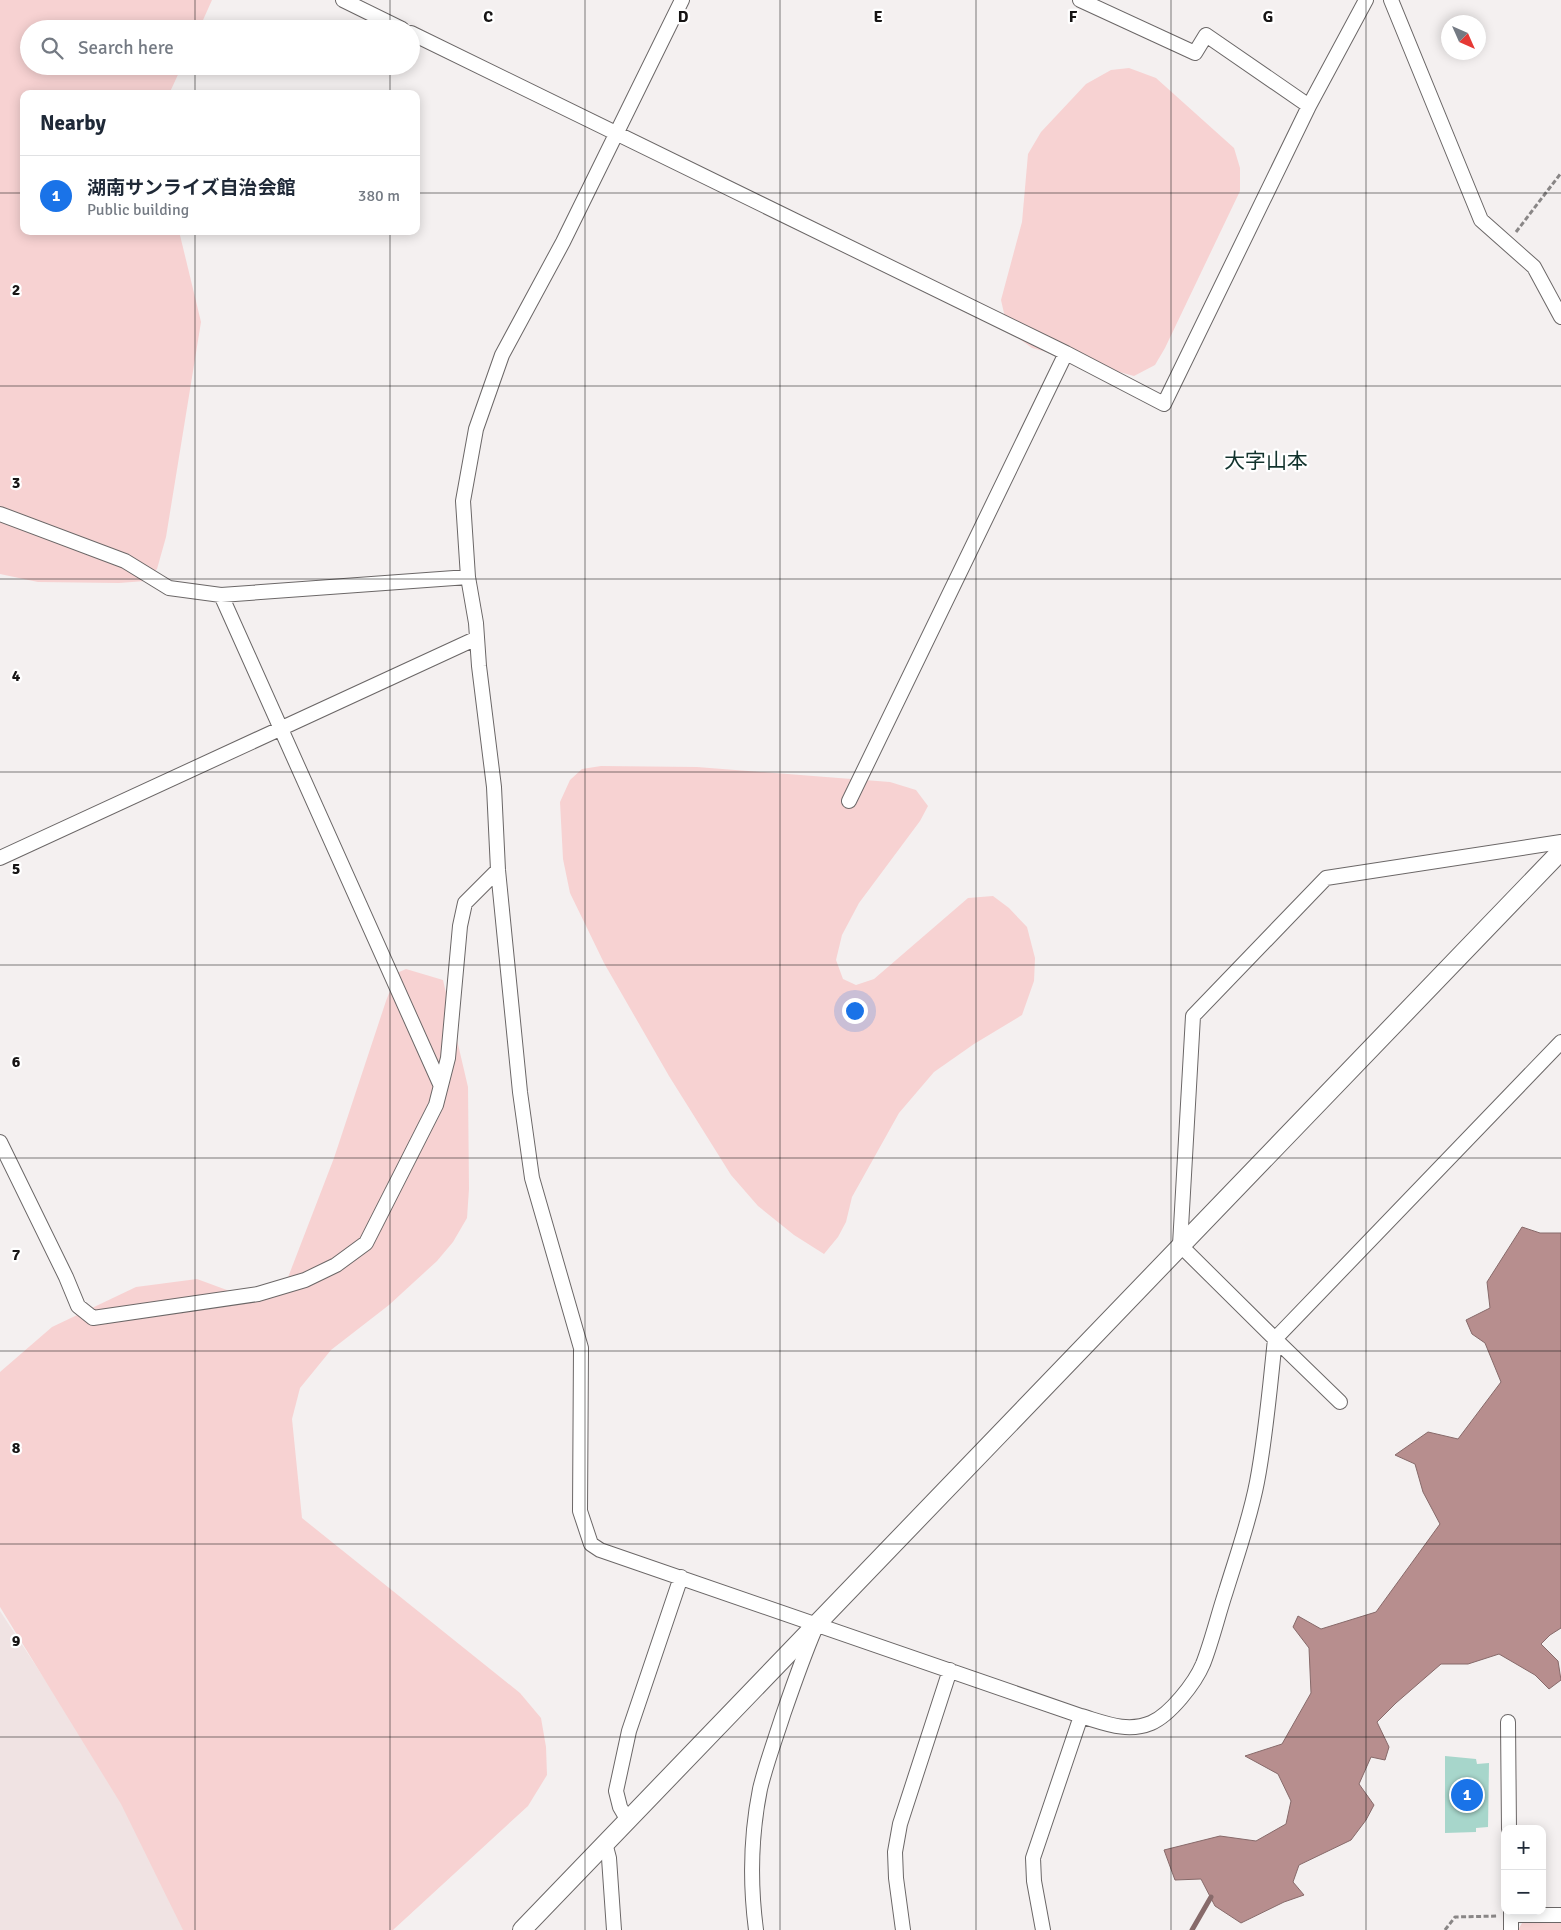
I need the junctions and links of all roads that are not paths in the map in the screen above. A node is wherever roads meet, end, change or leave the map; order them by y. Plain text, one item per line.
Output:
1 (343, 0) edge
2 (682, 0) edge
3 (1080, 0) edge
4 (1366, 0) edge
5 (1391, 0) edge
6 (384, 20) edge
7 (420, 37) edge
8 (1309, 106) junction
9 (616, 134) junction
10 (1561, 317) edge
11 (1066, 353) junction
12 (0, 514) edge
13 (468, 577) junction
14 (221, 595) junction
15 (477, 638) junction
16 (280, 730) junction
17 (849, 801) dead end
18 (1561, 842) edge
19 (1561, 851) edge
20 (0, 858) edge
21 (498, 870) junction
22 (1561, 1042) edge
23 (440, 1084) junction
24 (0, 1142) edge
25 (1180, 1245) junction
26 (1275, 1339) junction
27 (1340, 1402) dead end
28 (680, 1577) junction
29 (818, 1624) junction
30 (950, 1670) junction
31 (1081, 1716) junction
32 (1508, 1722) dead end
33 (627, 1819) junction
34 (1509, 1825) edge
35 (605, 1843) junction
36 (1546, 1914) edge
37 (1511, 1915) edge
38 (1561, 1915) edge
39 (522, 1930) edge
40 (614, 1930) edge
41 (756, 1930) edge
42 (904, 1930) edge
43 (1044, 1930) edge
44 (1511, 1930) edge

1 - 6 street
2 - 9 street
3 - 8 street
4 - 8 street
5 - 10 street
7 - 9 street
8 - 11 street
9 - 11 street
9 - 13 street
11 - 17 street
12 - 14 street
13 - 14 street
13 - 15 street
14 - 16 street
15 - 16 street
15 - 21 street
16 - 20 street
16 - 23 street
18 - 25 street
19 - 25 street
21 - 23 street
21 - 28 street
22 - 26 street
23 - 24 street
25 - 26 street
25 - 29 street
26 - 27 street
26 - 31 street
28 - 29 street
28 - 33 street
29 - 30 street
29 - 33 street
29 - 41 street
30 - 31 street
30 - 42 street
31 - 43 street
32 - 34 street
33 - 35 street
35 - 39 street
35 - 40 street
36 - 38 street
37 - 44 street

